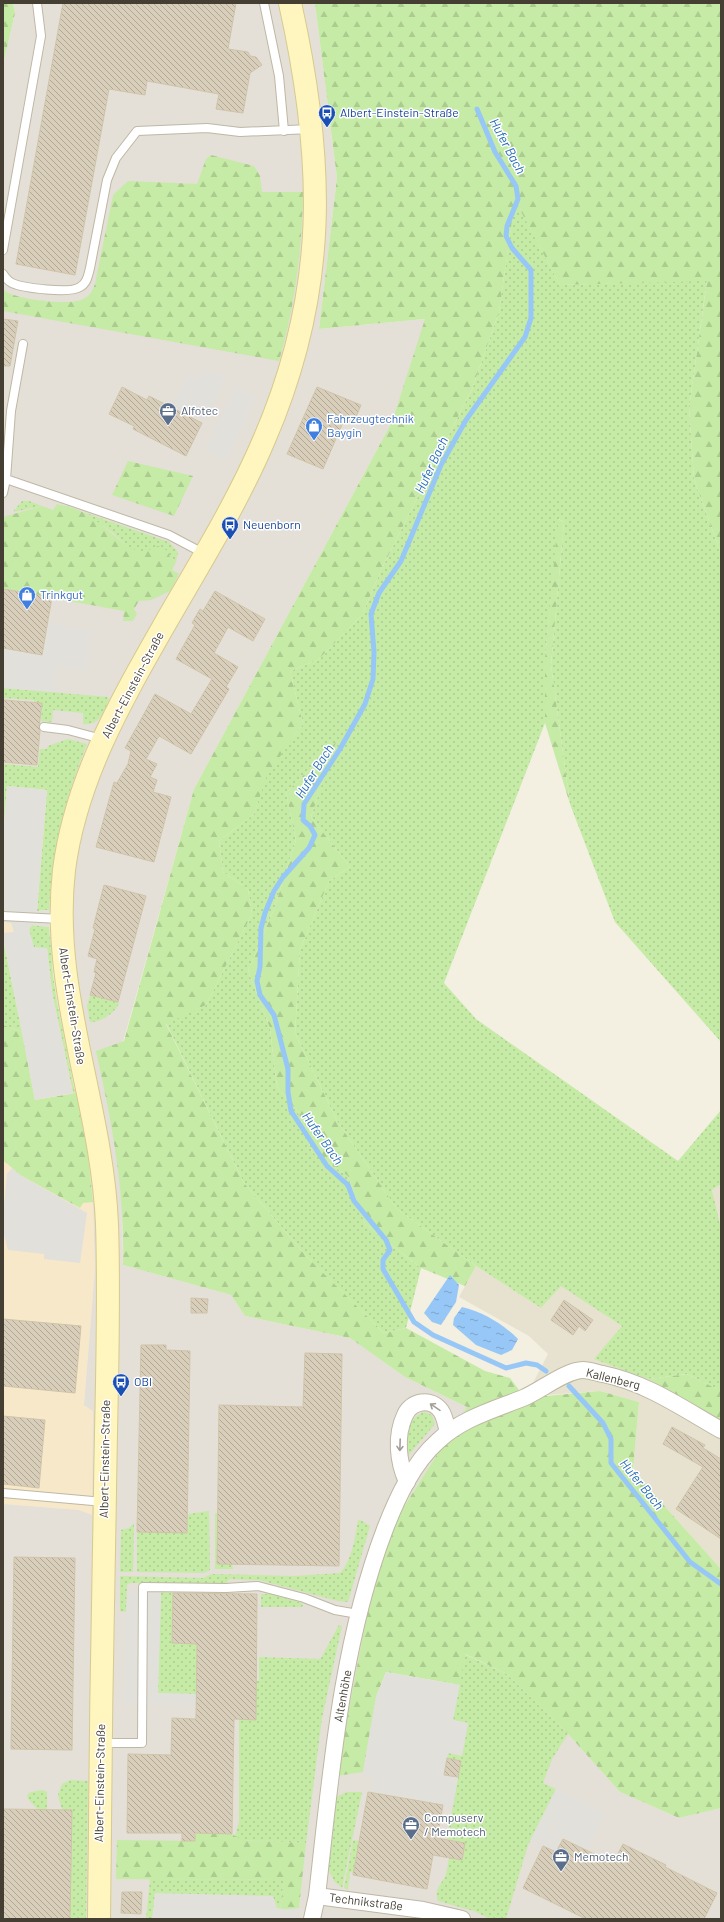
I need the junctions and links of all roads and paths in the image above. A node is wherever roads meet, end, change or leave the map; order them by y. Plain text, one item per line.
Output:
1 (37, 3) edge
2 (264, 3) edge
3 (290, 3) edge
4 (312, 129) junction
5 (284, 131) junction
6 (3, 250) edge
7 (3, 274) edge
8 (23, 344) dead end
9 (6, 479) junction
10 (3, 493) edge
11 (205, 554) junction
12 (44, 727) dead end
13 (103, 739) junction
14 (3, 916) edge
15 (61, 919) junction
16 (479, 1415) joint
17 (721, 1430) edge
18 (448, 1432) junction
19 (407, 1482) junction
20 (3, 1493) edge
21 (104, 1502) junction
22 (358, 1614) junction
23 (101, 1743) junction
24 (317, 1896) junction
25 (98, 1919) edge
26 (312, 1919) edge
27 (462, 1919) edge

1 - 6 lane
2 - 5 lane
3 - 4 street, Albert-Einstein-Straße
4 - 5 lane
4 - 11 street, Albert-Einstein-Straße
5 - 7 lane
8 - 9 lane
9 - 10 lane
9 - 11 lane
11 - 13 street, Albert-Einstein-Straße
12 - 13 lane
13 - 15 street, Albert-Einstein-Straße
14 - 15 lane
15 - 21 street, Albert-Einstein-Straße
16 - 17 street, Kallenberg
16 - 18 street, Altenhöhe
18 - 19 street, Altenhöhe
18 -> 19 street
19 - 22 street, Altenhöhe
20 - 21 lane
21 - 23 street, Albert-Einstein-Straße
22 - 23 lane
22 - 24 street, Altenhöhe
23 - 25 street, Albert-Einstein-Straße
24 - 26 street, Altenhöhe
24 - 27 street, Technikstraße

